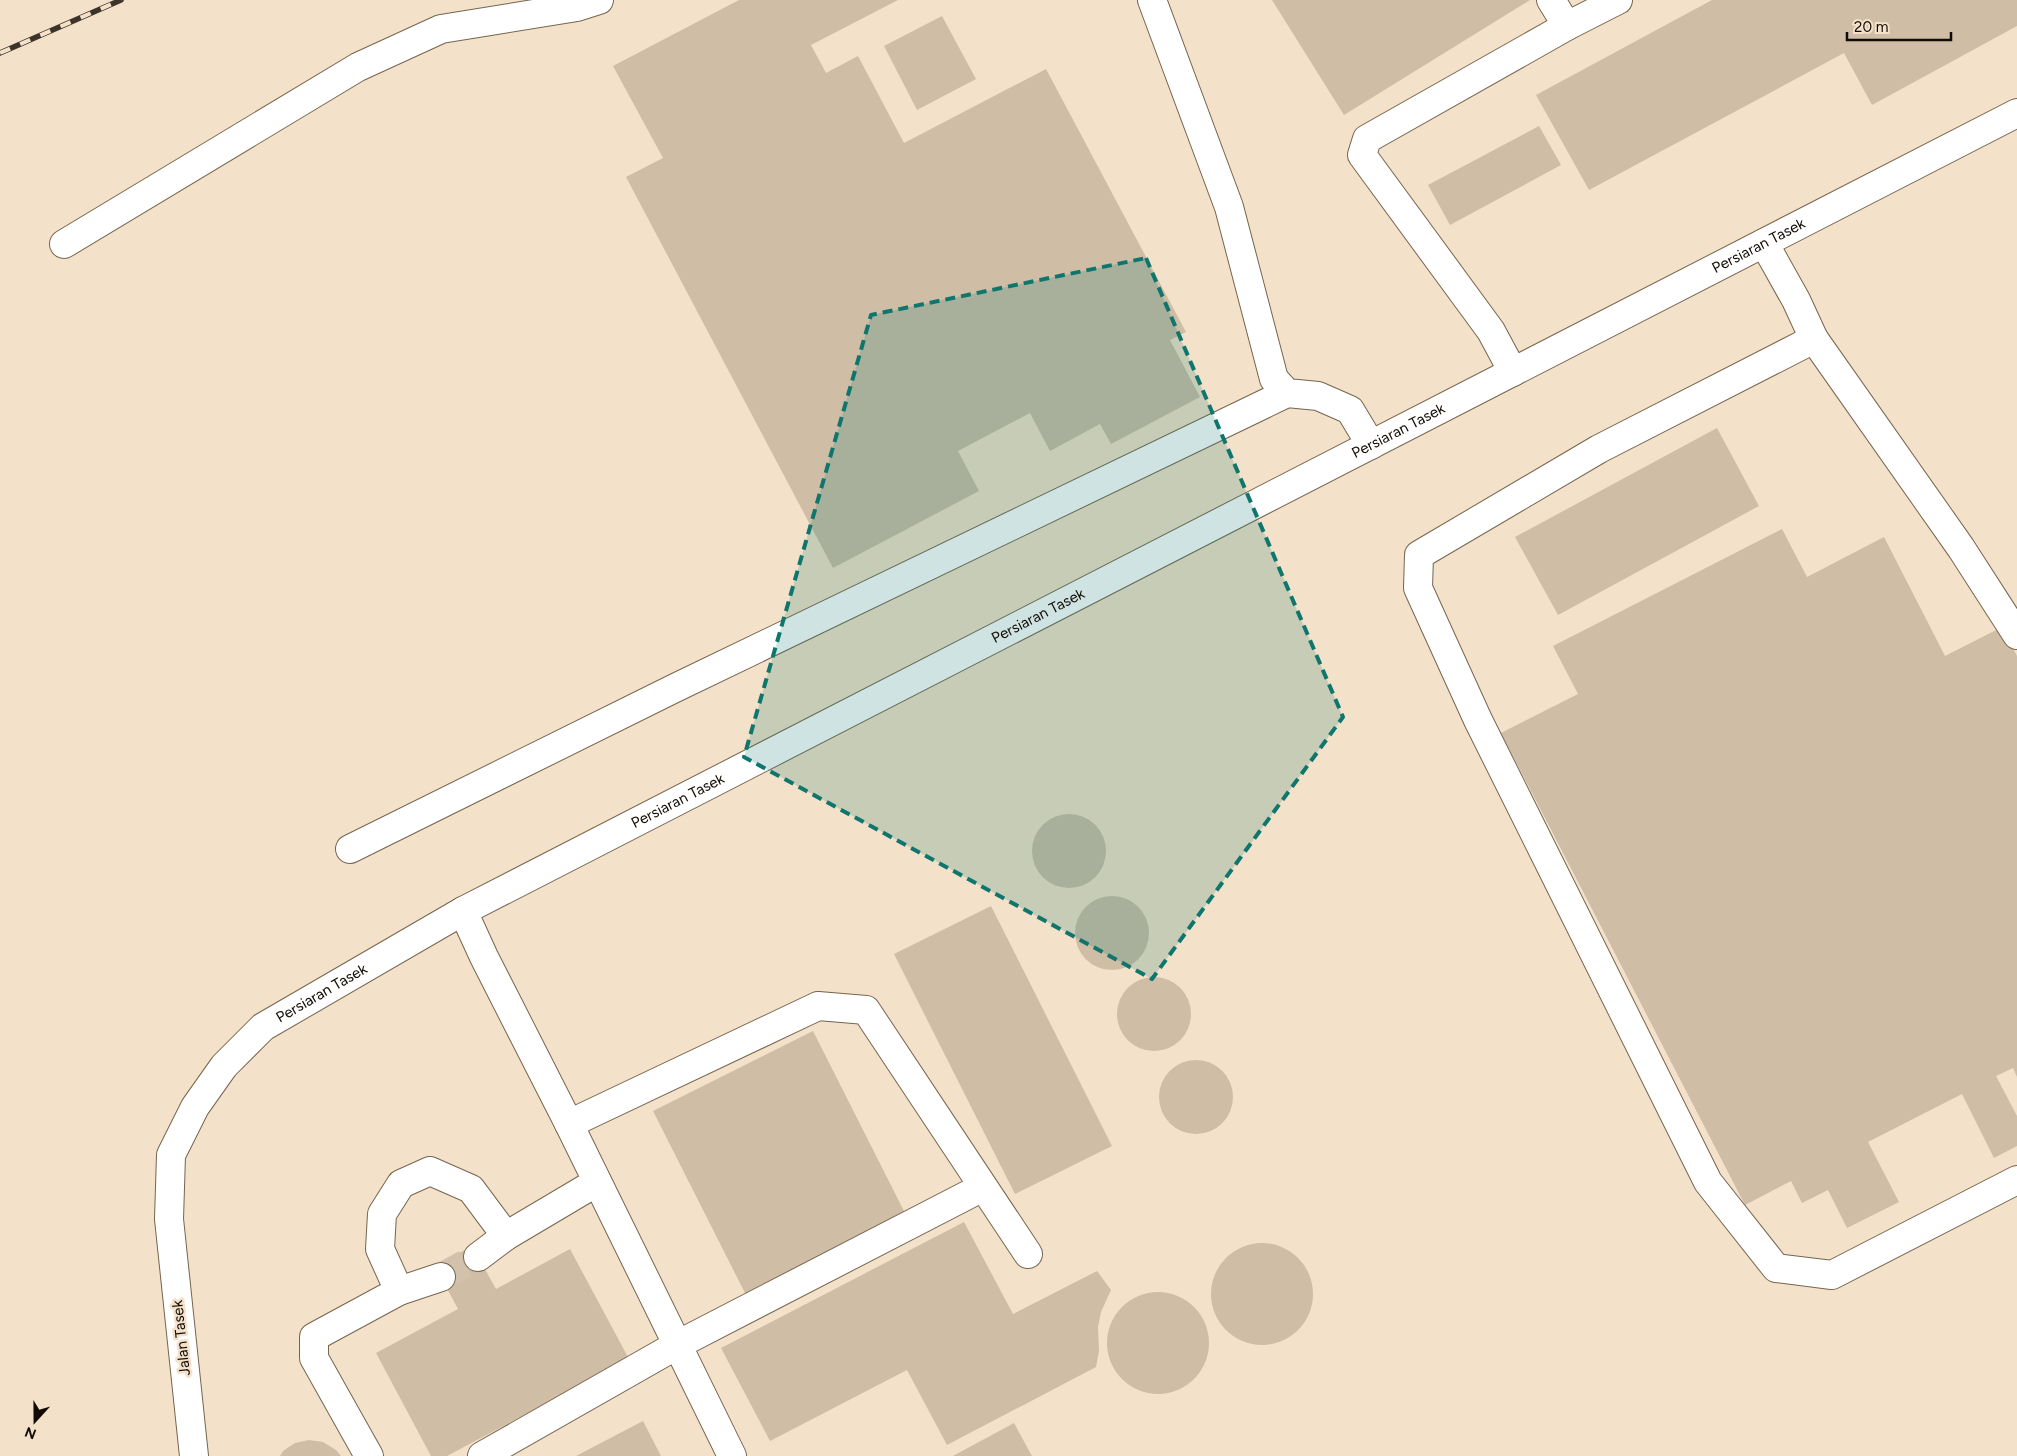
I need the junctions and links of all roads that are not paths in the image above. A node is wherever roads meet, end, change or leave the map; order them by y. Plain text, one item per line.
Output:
1 (599, 0) edge
2 (1152, 0) edge
3 (1551, 0) edge
4 (1618, 0) edge
5 (1567, 26) junction
6 (2017, 113) edge
7 (1764, 243) junction
8 (64, 244) dead end
9 (1814, 339) junction
10 (1513, 372) junction
11 (1287, 393) junction
12 (1371, 445) junction
13 (2017, 635) edge
14 (350, 849) dead end
15 (463, 912) junction
16 (569, 1124) junction
17 (2017, 1180) edge
18 (597, 1182) junction
19 (983, 1187) junction
20 (169, 1219) joint
21 (506, 1236) junction
22 (1028, 1254) dead end
23 (478, 1256) tunnel mouth
24 (441, 1277) tunnel mouth
25 (399, 1291) junction
26 (677, 1346) junction
27 (194, 1456) edge
28 (369, 1456) edge
29 (482, 1456) edge
30 (732, 1456) edge

1 - 8 street
2 - 11 street
3 - 5 street
4 - 5 street
5 - 10 street
6 - 7 street, Persiaran Tasek
7 - 9 street
7 - 10 street, Persiaran Tasek
9 - 13 street
9 - 17 street
10 - 12 street, Persiaran Tasek
11 - 12 street
11 - 14 street
12 - 15 street, Persiaran Tasek
15 - 16 street
15 - 20 street, Persiaran Tasek
16 - 18 street
16 - 19 street
18 - 21 street
18 - 26 street
19 - 22 street
19 - 26 street
20 - 27 street, Jalan Tasek
21 - 23 street
21 - 25 street
24 - 25 street
25 - 28 street
26 - 29 street
26 - 30 street

